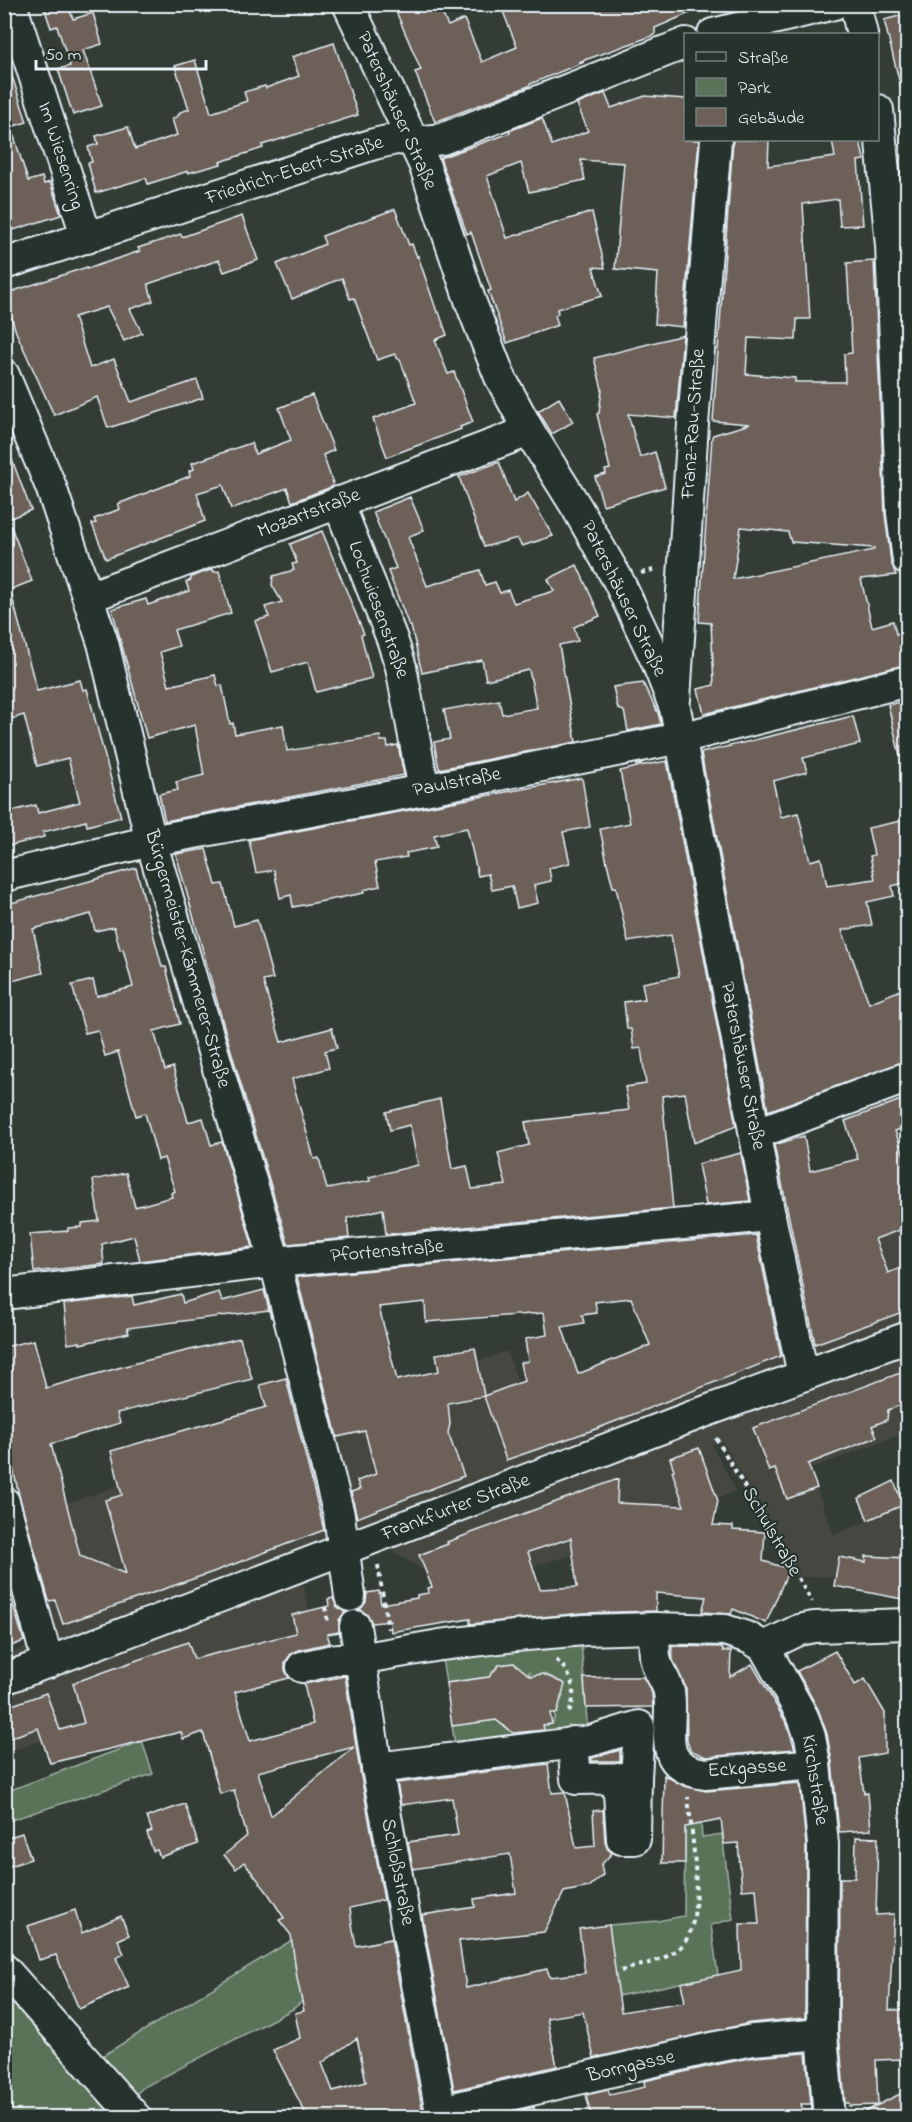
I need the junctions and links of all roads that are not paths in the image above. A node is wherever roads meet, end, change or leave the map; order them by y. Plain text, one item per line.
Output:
1 (11, 4) edge
2 (348, 4) edge
3 (834, 4) edge
4 (855, 4) edge
5 (752, 14) edge
6 (720, 33) edge
7 (862, 33) edge
8 (684, 44) edge
9 (879, 120) edge
10 (411, 140) junction
11 (716, 141) edge
12 (87, 238) junction
13 (4, 264) edge
14 (4, 375) edge
15 (529, 431) junction
16 (338, 502) junction
17 (908, 560) edge
18 (89, 597) junction
19 (908, 681) edge
20 (675, 708) junction
21 (680, 738) junction
22 (424, 790) junction
23 (151, 841) junction
24 (4, 876) edge
25 (908, 1077) edge
26 (755, 1134) junction
27 (770, 1216) junction
28 (275, 1262) junction
29 (4, 1294) edge
30 (908, 1337) edge
31 (803, 1375) junction
32 (4, 1502) edge
33 (345, 1551) junction
34 (350, 1596) dead end
35 (908, 1623) edge
36 (355, 1626) dead end
37 (655, 1628) junction
38 (764, 1647) junction
39 (359, 1659) junction
40 (48, 1663) junction
41 (302, 1667) dead end
42 (4, 1679) edge
43 (568, 1731) junction
44 (815, 1764) junction
45 (377, 1768) junction
46 (685, 1768) junction
47 (630, 1773) junction
48 (4, 1969) edge
49 (822, 2034) junction
50 (442, 2114) edge
51 (136, 2118) edge
52 (829, 2118) edge

1 - 12 street, Im Wiesenring
2 - 10 street, Patershäuser Straße
3 - 5 street
4 - 7 street
5 - 6 street
8 - 10 street, Friedrich-Ebert-Straße
9 - 17 street
10 - 12 street, Friedrich-Ebert-Straße
10 - 15 street, Patershäuser Straße
11 - 20 street, Franz-Rau-Straße
12 - 13 street, Friedrich-Ebert-Straße
14 - 18 street, Bürgermeister-Kämmerer-Straße
15 - 16 street, Mozartstraße
15 - 20 street, Patershäuser Straße
16 - 18 street, Mozartstraße
16 - 22 street, Lochwiesenstraße
18 - 23 street, Bürgermeister-Kämmerer-Straße
19 - 21 street, Paulstraße
20 - 21 street, Patershäuser Straße
21 - 22 street, Paulstraße
21 - 26 street, Patershäuser Straße
22 - 23 street, Paulstraße
23 - 24 street, Paulstraße
23 - 28 street, Bürgermeister-Kämmerer-Straße
25 - 26 street
26 - 27 street, Patershäuser Straße
27 - 28 street, Pfortenstraße
27 - 31 street, Patershäuser Straße
28 - 29 street, Pfortenstraße
28 - 33 street, Bürgermeister-Kämmerer-Straße
30 - 31 street, Frankfurter Straße
31 - 33 street, Frankfurter Straße
32 - 40 street
33 - 34 street
33 - 40 street, Frankfurter Straße
35 - 38 street
36 - 39 street, Schloßstraße
37 - 38 street
37 - 39 street
37 - 46 street
38 - 44 street, Kirchstraße
39 - 41 street
39 - 45 street, Schloßstraße
40 - 42 street, Frankfurter Straße
43 - 45 street
43 - 47 street, Eckgasse
43 - 47 street
44 - 46 street, Eckgasse
44 - 49 street, Kirchstraße
45 - 50 street, Schloßstraße
46 - 47 street, Eckgasse
48 - 51 street
49 - 50 street, Borngasse
49 - 52 street, Kirchstraße

